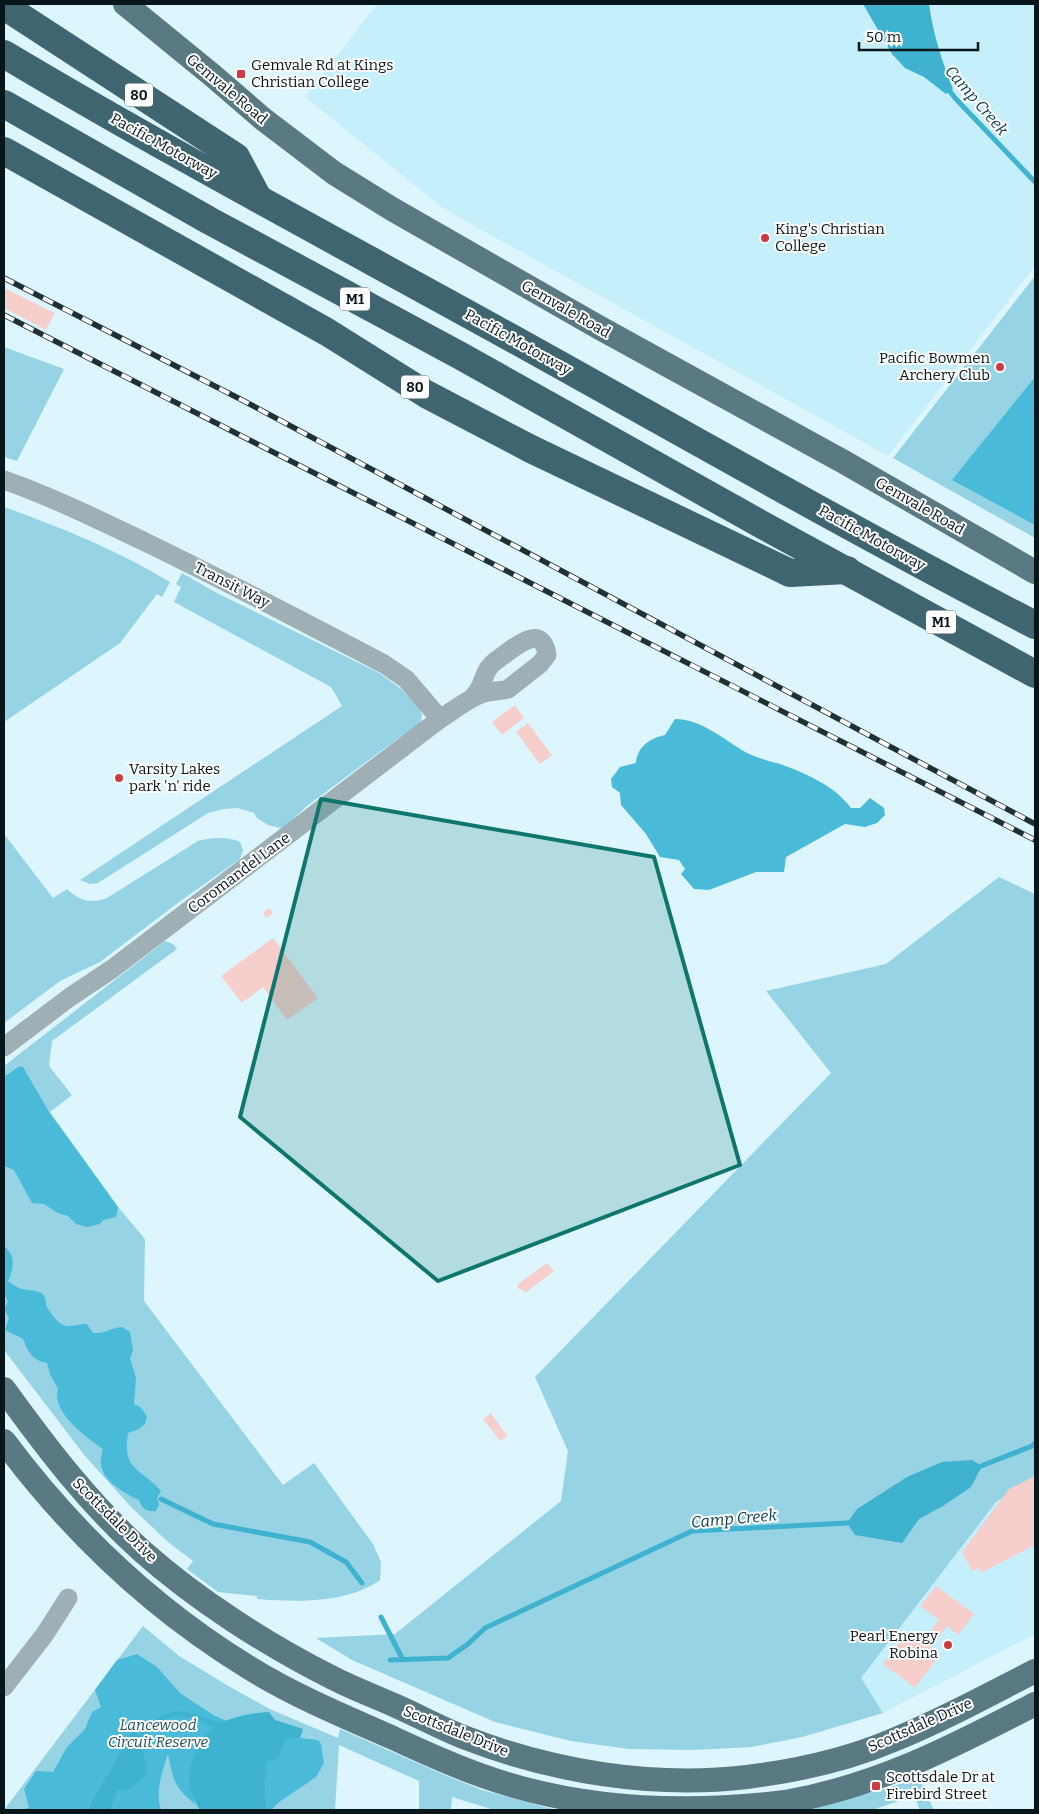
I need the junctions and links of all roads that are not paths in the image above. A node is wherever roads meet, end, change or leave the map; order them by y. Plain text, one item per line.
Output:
1 (125, 4) edge
2 (4, 6) edge
3 (4, 54) edge
4 (4, 104) edge
5 (4, 151) edge
6 (258, 198) junction
7 (4, 480) edge
8 (846, 570) junction
9 (1035, 572) edge
10 (1035, 625) edge
11 (1035, 674) edge
12 (473, 697) dead end
13 (440, 719) junction
14 (4, 1046) edge
15 (4, 1389) edge
16 (4, 1441) edge
17 (68, 1598) dead end
18 (1035, 1671) edge
19 (4, 1687) edge
20 (1035, 1704) edge
21 (919, 1729) junction
22 (934, 1756) junction

1 - 9 main road, Gemvale Road
2 - 6 highway, 80
3 - 6 highway, Pacific Motorway
4 - 8 highway, M1
5 - 8 highway, 80
6 - 10 highway, Pacific Motorway
7 - 13 street, Transit Way
8 - 11 highway, M1
12 - 13 street, Coromandel Lane
13 - 14 street, Coromandel Lane
15 - 21 main road, Scottsdale Drive
16 - 22 main road, Scottsdale Drive
17 - 19 street
18 - 21 main road, Scottsdale Drive
20 - 22 main road, Scottsdale Drive
21 - 22 main road

